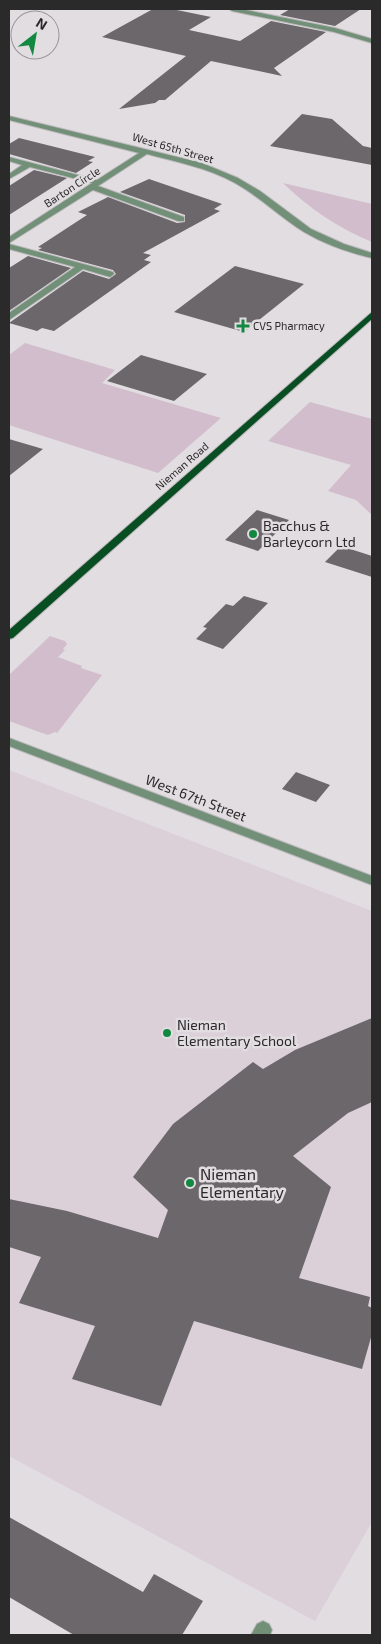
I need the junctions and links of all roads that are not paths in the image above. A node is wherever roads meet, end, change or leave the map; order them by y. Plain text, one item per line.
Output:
1 (232, 9) edge
2 (372, 41) edge
3 (9, 118) edge
4 (147, 151) junction
5 (9, 159) edge
6 (29, 164) junction
7 (9, 177) edge
8 (96, 185) junction
9 (181, 219) dead end
10 (13, 234) edge
11 (9, 241) edge
12 (9, 246) edge
13 (372, 256) edge
14 (82, 266) junction
15 (110, 274) dead end
16 (372, 315) edge
17 (9, 317) edge
18 (9, 636) edge
19 (9, 742) edge
20 (372, 881) edge

1 - 2 street
3 - 4 street, West 65th Street
4 - 8 street, Barton Circle
4 - 13 street, West 65th Street
5 - 6 street
6 - 7 street
6 - 8 street
8 - 9 street
8 - 10 street, Barton Circle
10 - 11 street, Barton Circle
12 - 14 street
14 - 15 street
14 - 17 street
16 - 18 main road, Nieman Road
19 - 20 street, West 67th Street

